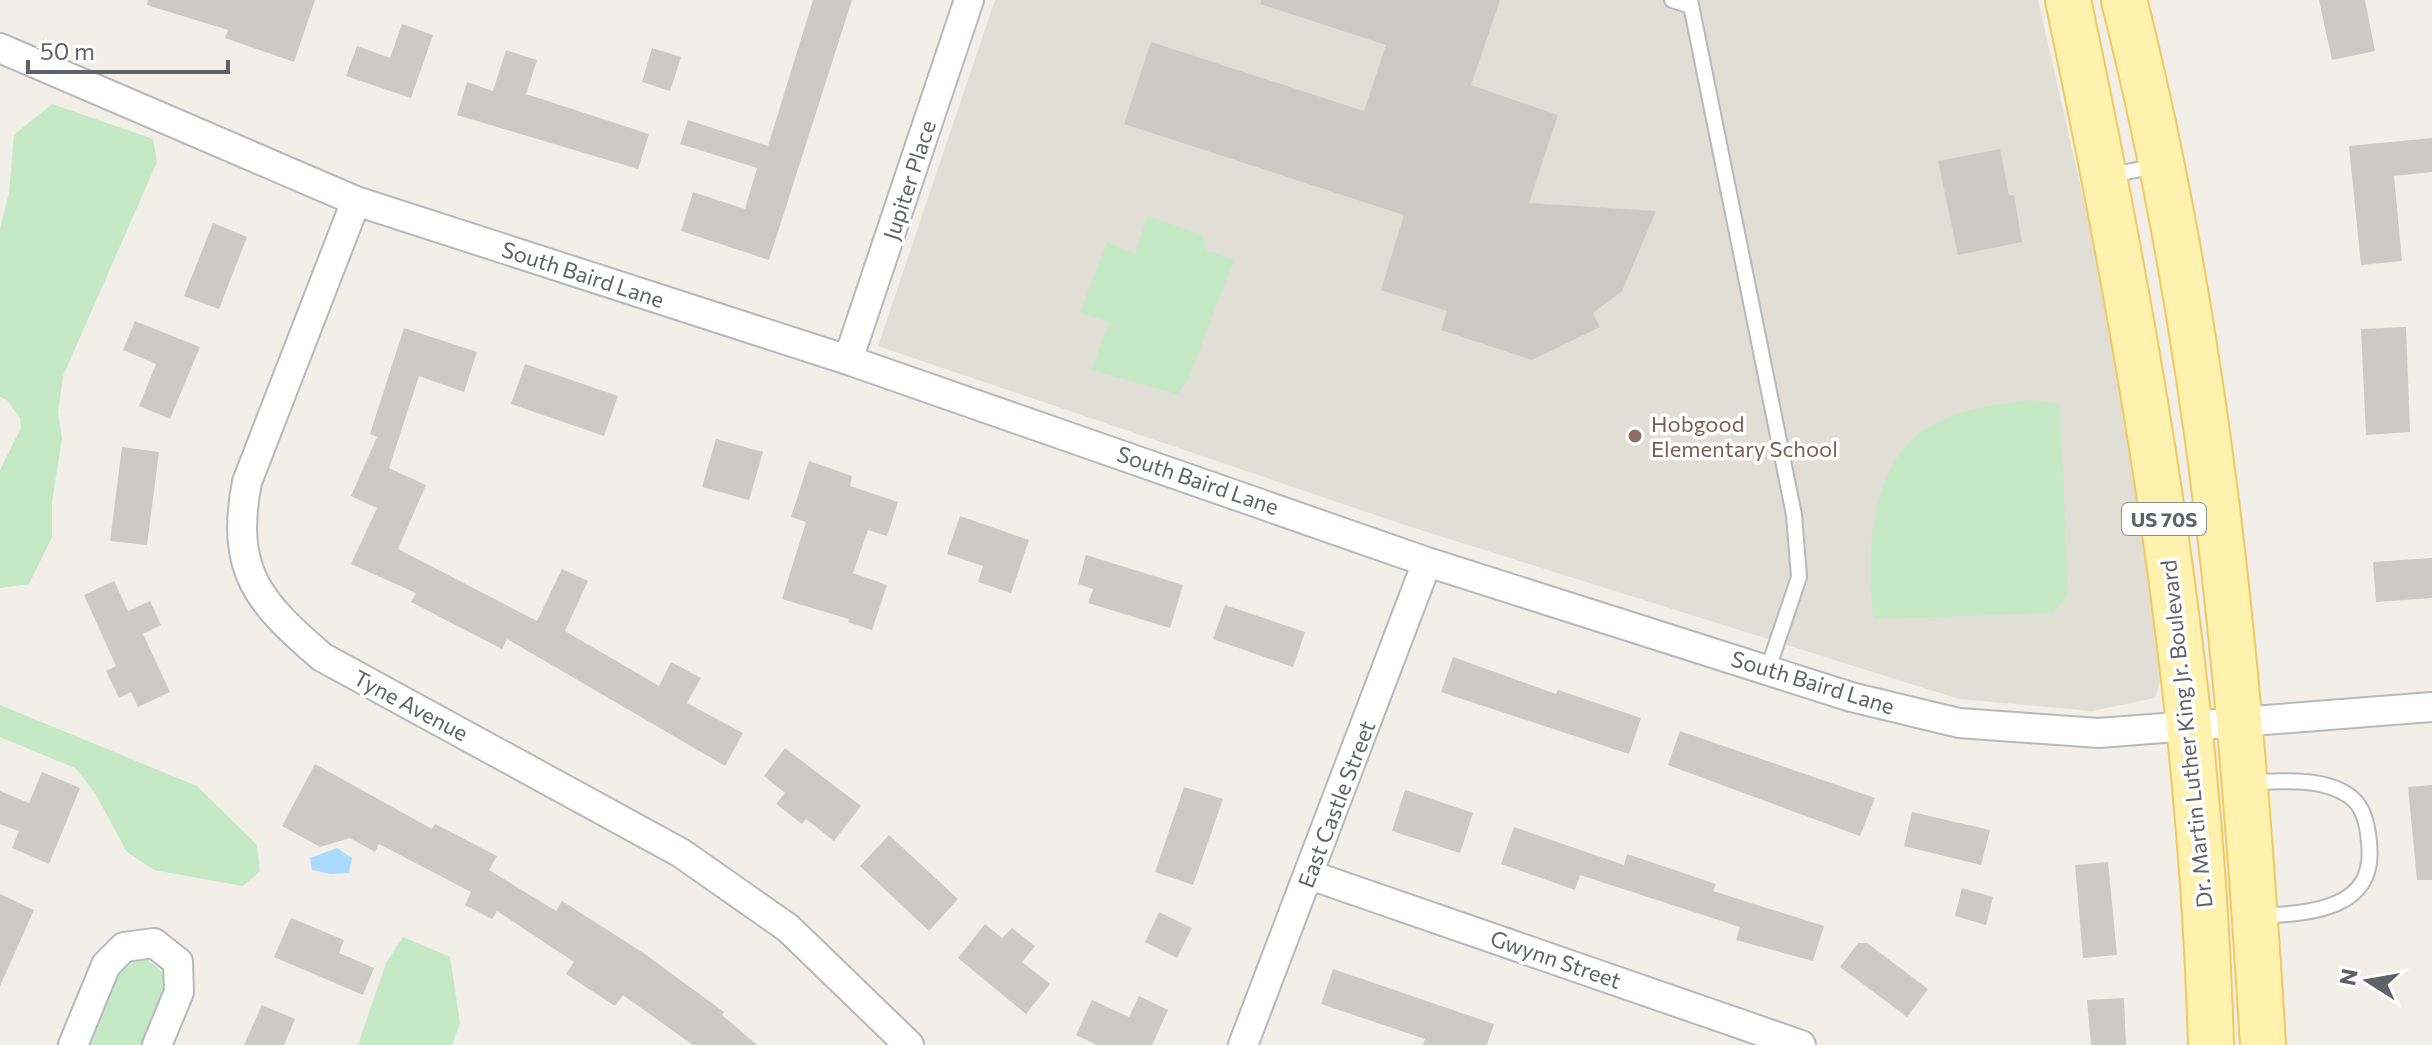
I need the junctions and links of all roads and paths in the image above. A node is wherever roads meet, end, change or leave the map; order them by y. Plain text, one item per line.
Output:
1 (969, 0) edge
2 (1672, 0) edge
3 (2068, 0) edge
4 (2124, 0) edge
5 (1690, 3) edge
6 (0, 48) edge
7 (2161, 165) junction
8 (2105, 176) junction
9 (356, 201) junction
10 (848, 360) junction
11 (1427, 562) junction
12 (1768, 669) junction
13 (2432, 707) edge
14 (2241, 722) junction
15 (2188, 727) junction
16 (2246, 782) junction
17 (1310, 875) junction
18 (2255, 916) junction
19 (73, 1045) edge
20 (157, 1045) edge
21 (909, 1045) edge
22 (1243, 1045) edge
23 (1801, 1045) edge
24 (2211, 1045) edge
25 (2263, 1045) edge

1 - 10 street, Jupiter Place
2 - 5 lane
3 - 8 main road, Dr. Martin Luther King Jr. Boulevard / US 70S
4 - 7 main road, US 70S
5 - 12 lane
6 - 9 street, South Baird Lane
7 - 8 lane
7 - 14 main road, US 70S
8 - 15 main road, Dr. Martin Luther King Jr. Boulevard / US 70S
9 - 10 street, South Baird Lane
9 - 21 street, Tyne Avenue
10 - 11 street, South Baird Lane
11 - 12 street, South Baird Lane
11 - 17 street, East Castle Street
12 - 15 street, South Baird Lane
13 - 14 street, South Baird Lane
14 - 15 street, South Baird Lane
14 - 16 main road, US 70S
15 - 24 main road, Dr. Martin Luther King Jr. Boulevard / US 70S
16 - 18 main road, US 70S
16 - 18 lane
17 - 22 street, East Castle Street
17 - 23 street, Gwynn Street
18 - 25 main road, US 70S
19 - 20 street

